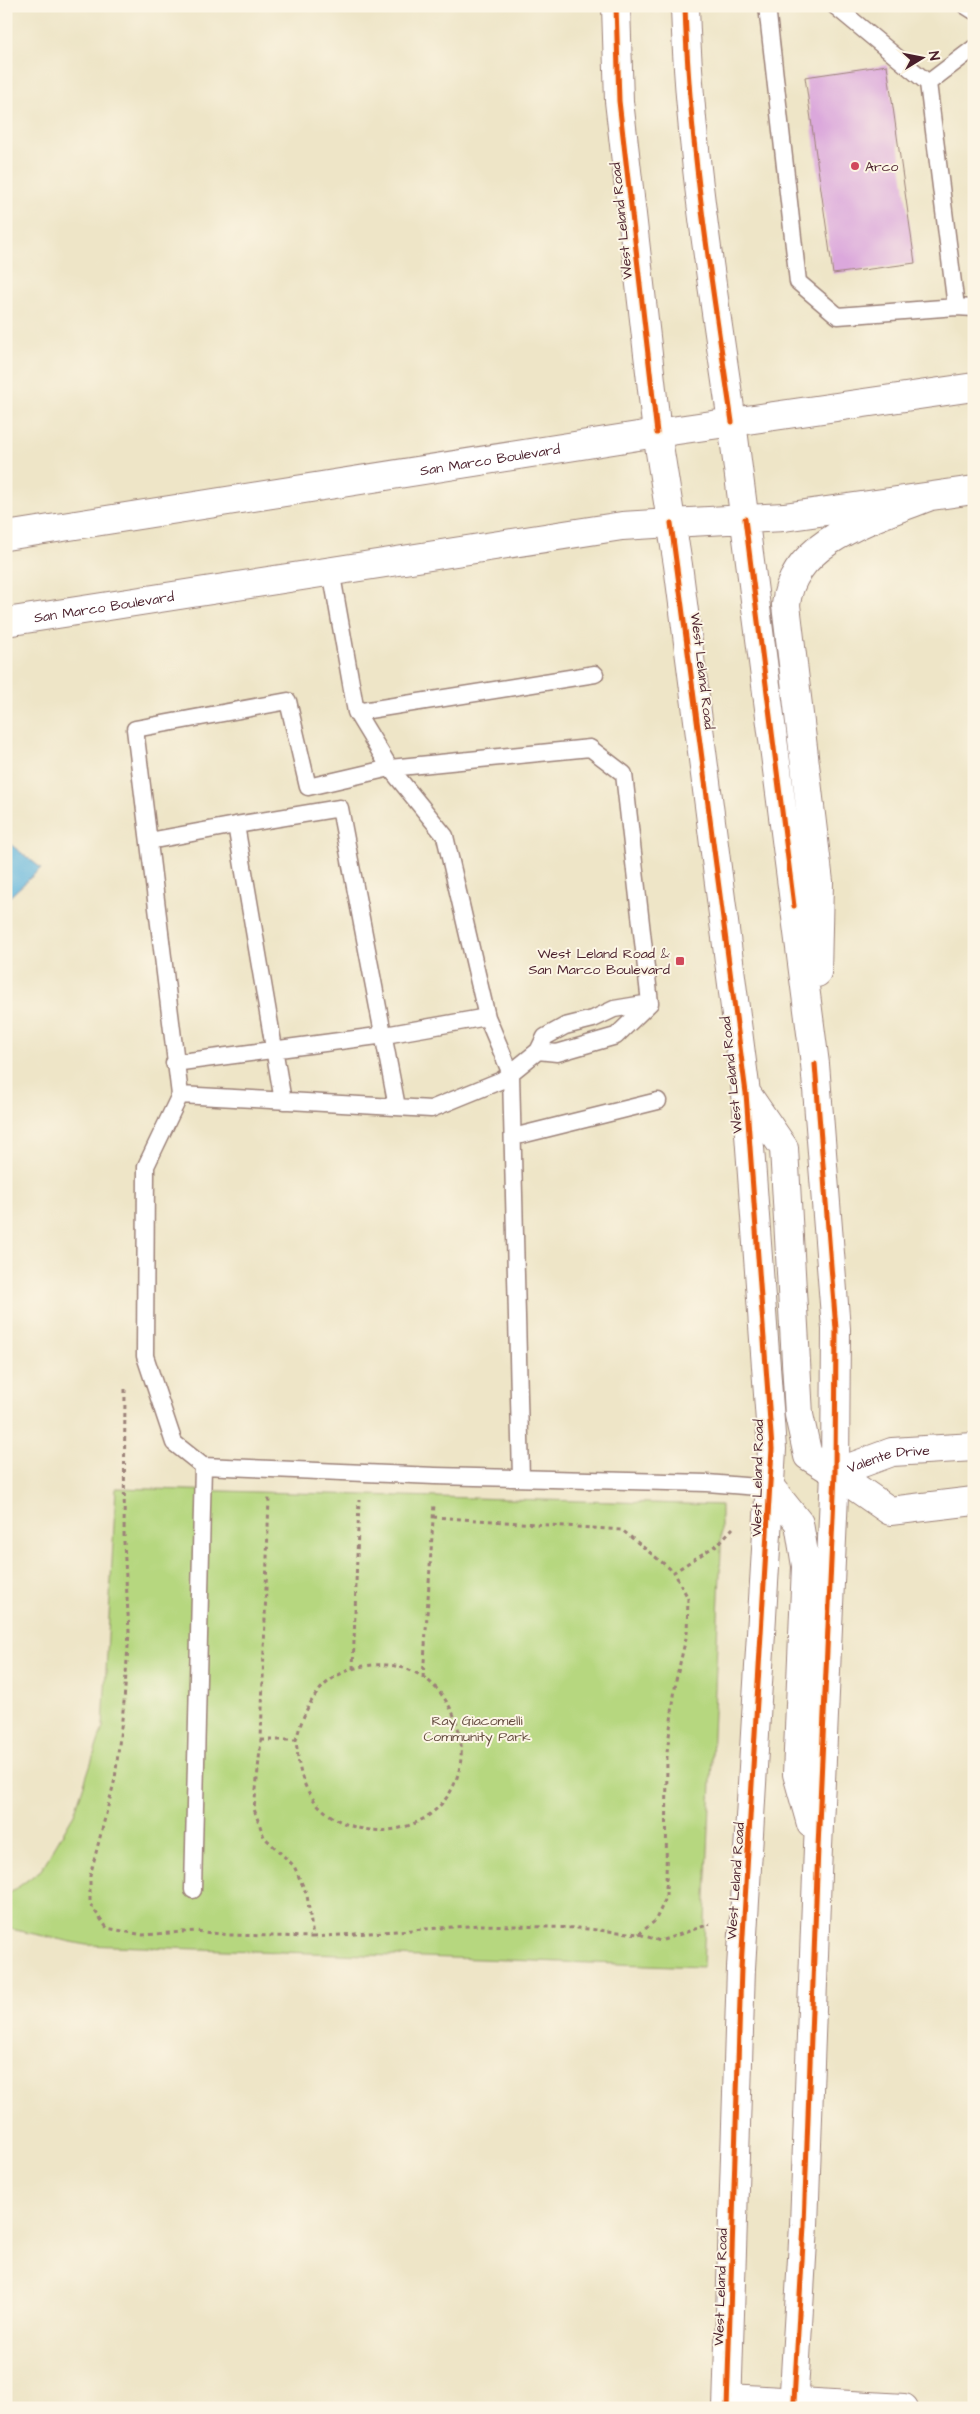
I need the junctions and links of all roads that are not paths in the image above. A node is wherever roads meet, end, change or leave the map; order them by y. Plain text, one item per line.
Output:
1 (616, 6) edge
2 (686, 6) edge
3 (767, 6) edge
4 (835, 6) edge
5 (966, 6) edge
6 (974, 11) edge
7 (974, 48) edge
8 (928, 83) junction
9 (956, 307) junction
10 (974, 308) edge
11 (974, 387) edge
12 (732, 422) junction
13 (658, 433) junction
14 (974, 490) edge
15 (928, 497) junction
16 (745, 519) junction
17 (672, 523) junction
18 (6, 536) edge
19 (331, 570) junction
20 (6, 622) edge
21 (595, 674) dead end
22 (356, 712) junction
23 (390, 768) junction
24 (308, 787) junction
25 (312, 812) junction
26 (236, 825) junction
27 (148, 841) junction
28 (650, 1003) junction
29 (487, 1017) junction
30 (385, 1034) junction
31 (275, 1050) junction
32 (538, 1051) junction
33 (174, 1063) junction
34 (815, 1064) junction
35 (511, 1074) junction
36 (746, 1093) junction
37 (180, 1095) junction
38 (283, 1101) junction
39 (658, 1101) dead end
40 (397, 1107) junction
41 (513, 1137) junction
42 (974, 1447) edge
43 (203, 1466) junction
44 (835, 1473) junction
45 (521, 1478) junction
46 (771, 1488) junction
47 (974, 1501) edge
48 (818, 1847) junction
49 (193, 1890) dead end
50 (727, 2403) edge
51 (794, 2404) edge
52 (904, 2408) edge

1 - 13 main road, West Leland Road
2 - 12 main road
3 - 9 lane
4 - 8 lane
5 - 6 lane
7 - 8 lane
8 - 9 lane
9 - 10 lane
11 - 12 main road, San Marco Boulevard
12 - 13 main road, San Marco Boulevard
12 - 16 main road
13 - 17 main road, West Leland Road
13 - 18 main road, San Marco Boulevard
14 - 15 main road, San Marco Boulevard
15 - 16 main road, San Marco Boulevard
15 - 34 main road
16 - 17 main road, San Marco Boulevard
16 - 34 main road
17 - 19 main road, San Marco Boulevard
17 - 36 main road, West Leland Road
19 - 20 main road, San Marco Boulevard
19 - 22 lane
21 - 22 lane
22 - 23 lane
23 - 24 lane
23 - 28 lane
23 - 29 lane
24 - 25 lane
24 - 27 lane
25 - 26 lane
25 - 30 lane
26 - 27 lane
26 - 31 lane
27 - 33 lane
28 - 32 lane
28 - 32 lane
29 - 30 lane
29 - 35 lane
30 - 31 lane
30 - 40 lane
31 - 33 lane
31 - 38 lane
32 - 35 lane
33 - 37 lane
34 - 44 main road
35 - 40 lane
35 - 41 lane
36 - 44 main road
36 - 46 main road, West Leland Road
37 - 38 lane
37 - 43 lane
38 - 40 lane
39 - 41 lane
41 - 45 lane
42 - 44 main road, Valente Drive
43 - 45 lane
43 - 49 lane
44 - 47 main road, Valente Drive
44 - 48 main road
45 - 46 lane
46 - 48 main road
46 - 50 main road, West Leland Road
48 - 51 main road
50 - 51 main road
51 - 52 main road

